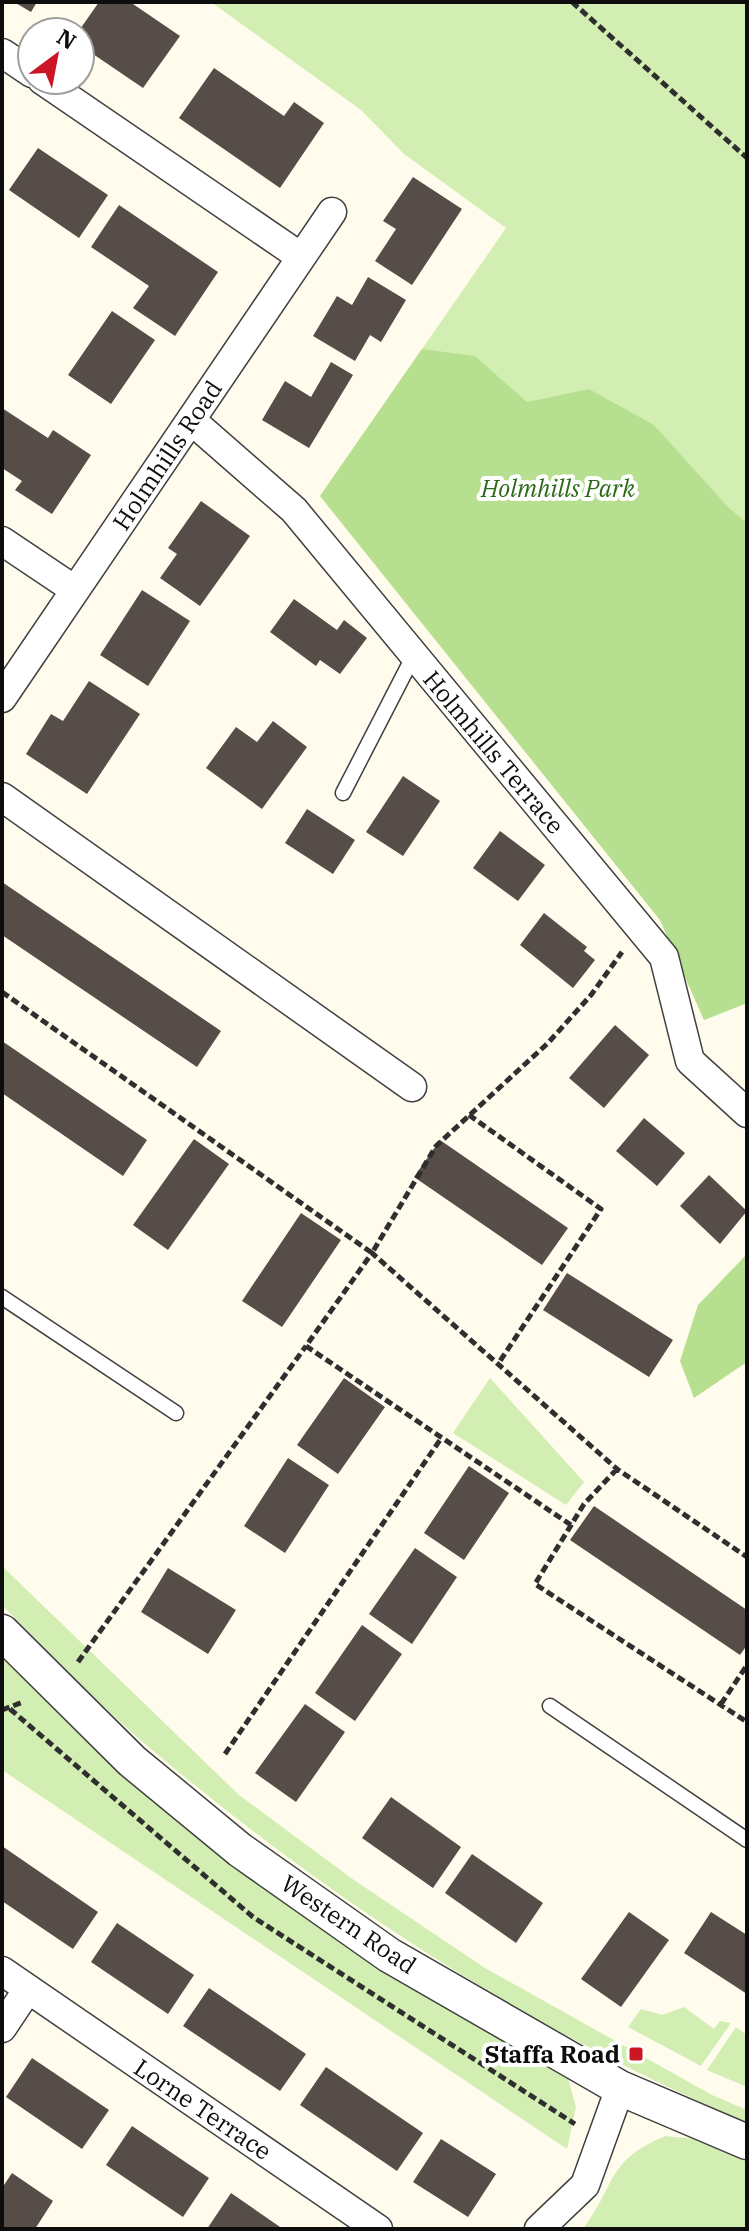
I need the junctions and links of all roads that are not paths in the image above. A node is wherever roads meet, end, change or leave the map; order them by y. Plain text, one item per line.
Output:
1 (65, 96) edge
2 (332, 212) dead end
3 (301, 257) junction
4 (191, 420) junction
5 (2, 541) edge
6 (75, 590) junction
7 (414, 655) junction
8 (2, 698) edge
9 (343, 793) dead end
10 (2, 797) edge
11 (412, 1087) dead end
12 (747, 1113) edge
13 (2, 1297) edge
14 (176, 1413) dead end
15 (2, 1632) edge
16 (550, 1706) dead end
17 (747, 1840) edge
18 (2, 1971) edge
19 (28, 1989) junction
20 (2, 2028) edge
21 (620, 2088) junction
22 (747, 2142) edge
23 (378, 2229) edge
24 (539, 2229) edge

1 - 3 street
2 - 3 street, Holmhills Road
3 - 4 street, Holmhills Road
4 - 6 street, Holmhills Road
4 - 7 street, Holmhills Terrace
5 - 6 street
6 - 8 street, Holmhills Road
7 - 9 lane
7 - 12 street, Holmhills Terrace
10 - 11 street
13 - 14 lane
15 - 21 street, Western Road
16 - 17 lane
18 - 19 street, Lorne Terrace
19 - 20 street
19 - 23 street, Lorne Terrace
21 - 22 street, Western Road
21 - 24 street

